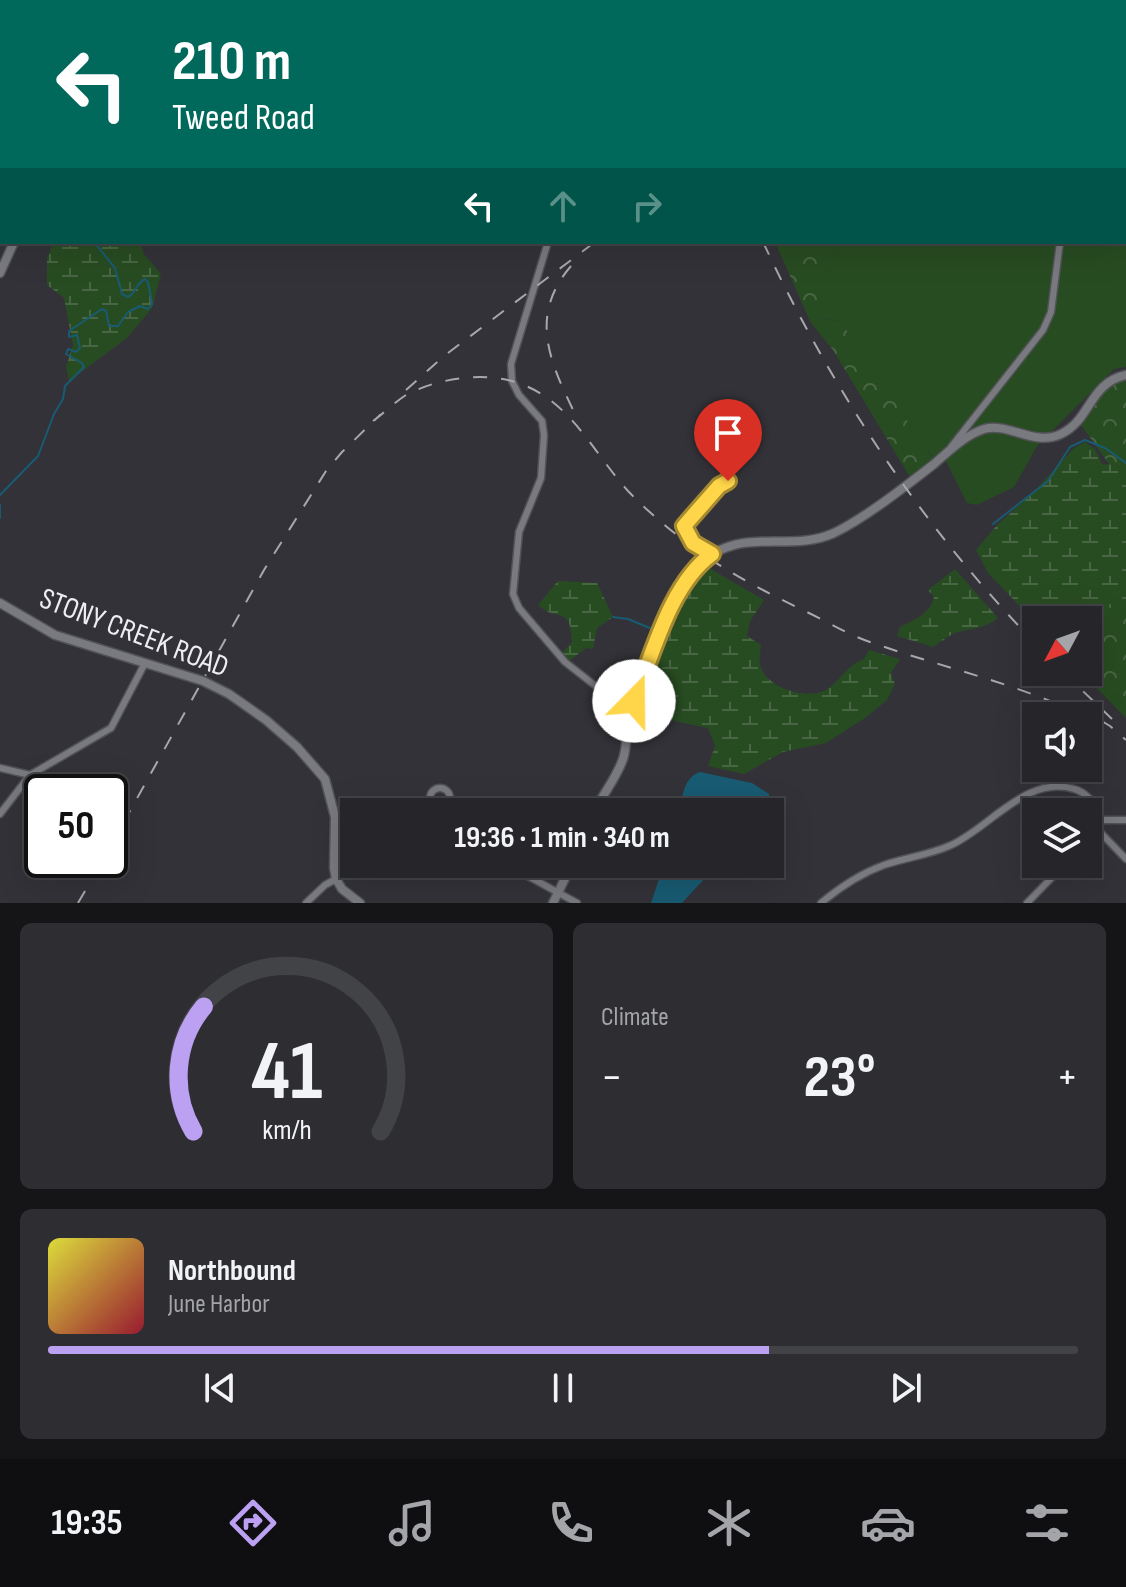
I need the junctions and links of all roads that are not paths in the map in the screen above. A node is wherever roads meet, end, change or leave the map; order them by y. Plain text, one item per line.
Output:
1 (13, 244) edge
2 (547, 244) edge
3 (1060, 244) edge
4 (0, 273) edge
5 (1126, 375) edge
6 (974, 414) junction
7 (984, 429) junction
8 (947, 453) junction
9 (728, 481) dead end
10 (712, 554) junction
11 (0, 603) edge
12 (145, 663) junction
13 (628, 719) junction
14 (0, 768) edge
15 (26, 774) edge
16 (32, 774) edge
17 (24, 783) edge
18 (602, 798) edge
19 (1088, 798) edge
20 (0, 814) edge
21 (1102, 820) edge
22 (1126, 820) edge
23 (1102, 834) edge
24 (1126, 859) edge
25 (532, 878) edge
26 (566, 878) edge
27 (1051, 878) edge
28 (336, 879) junction
29 (559, 892) junction
30 (306, 903) edge
31 (360, 903) edge
32 (553, 903) edge
33 (577, 903) edge
34 (821, 903) edge
35 (1027, 903) edge

1 - 4 main road
2 - 13 street
3 - 6 street
5 - 7 main road
6 - 7 street
6 - 8 street
7 - 8 main road
8 - 10 main road
9 - 10 street
10 - 13 main road
11 - 12 main road, STONY CREEK ROAD
12 - 16 street
12 - 28 main road, STONY CREEK ROAD
13 - 18 main road
14 - 15 street
17 - 20 street
19 - 34 street
21 - 22 street
23 - 24 street
25 - 29 street
26 - 29 main road
27 - 35 street
28 - 30 street
28 - 31 main road
29 - 32 main road
29 - 33 street

